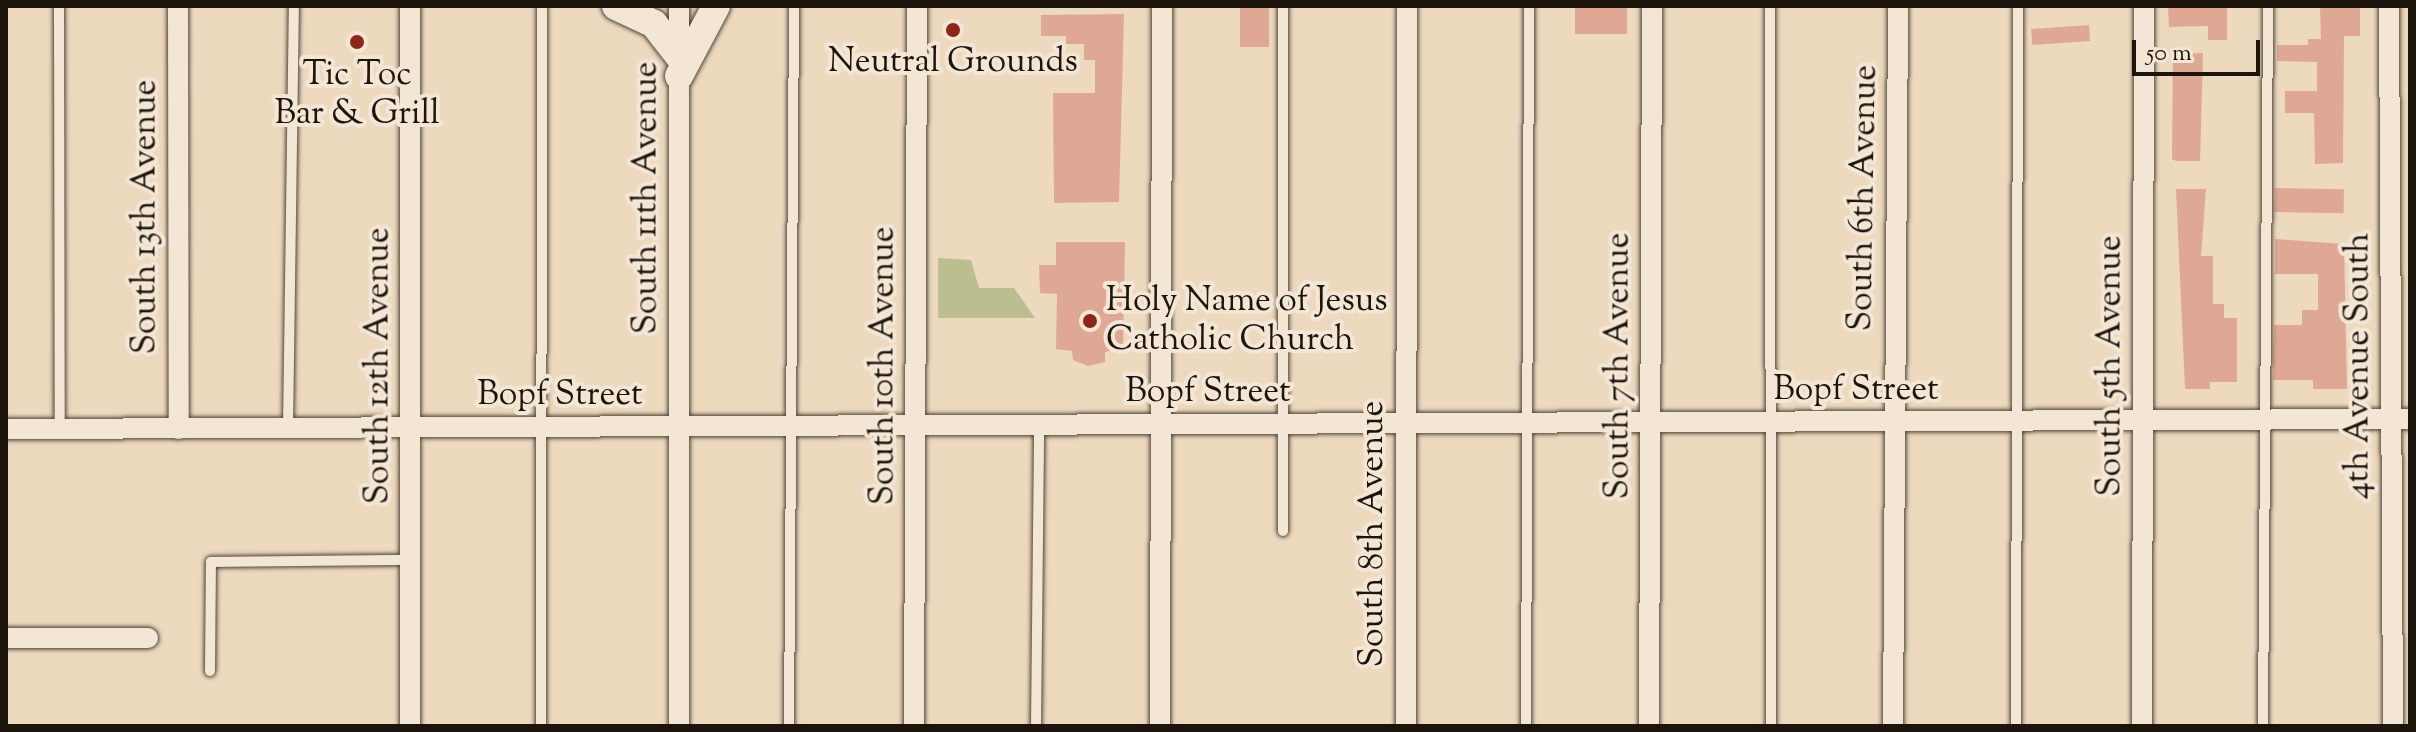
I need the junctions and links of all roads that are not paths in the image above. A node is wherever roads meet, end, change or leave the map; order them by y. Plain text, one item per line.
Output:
1 (59, 6) edge
2 (178, 6) edge
3 (294, 6) edge
4 (410, 6) edge
5 (542, 6) edge
6 (616, 6) edge
7 (679, 6) edge
8 (716, 6) edge
9 (794, 6) edge
10 (917, 6) edge
11 (1162, 6) edge
12 (1283, 6) edge
13 (1407, 6) edge
14 (1529, 6) edge
15 (1652, 6) edge
16 (1770, 6) edge
17 (1898, 6) edge
18 (2018, 6) edge
19 (2144, 6) edge
20 (2268, 6) edge
21 (2389, 6) edge
22 (679, 66) junction
23 (2401, 419) edge
24 (2267, 420) junction
25 (2142, 421) junction
26 (2016, 422) junction
27 (1894, 423) junction
28 (1772, 424) junction
29 (1284, 425) junction
30 (1406, 425) junction
31 (1528, 425) junction
32 (1651, 425) junction
33 (1039, 426) junction
34 (1161, 426) junction
35 (680, 427) junction
36 (790, 427) junction
37 (916, 427) junction
38 (288, 428) junction
39 (411, 428) junction
40 (541, 428) junction
41 (6, 429) edge
42 (60, 429) junction
43 (179, 429) junction
44 (1283, 531) dead end
45 (411, 560) junction
46 (6, 638) edge
47 (148, 638) dead end
48 (210, 671) dead end
49 (410, 726) edge
50 (541, 726) edge
51 (679, 726) edge
52 (789, 726) edge
53 (914, 726) edge
54 (1036, 726) edge
55 (1160, 726) edge
56 (1406, 726) edge
57 (1526, 726) edge
58 (1649, 726) edge
59 (1771, 726) edge
60 (1893, 726) edge
61 (2016, 726) edge
62 (2142, 726) edge
63 (2263, 726) edge
64 (2393, 726) edge

1 - 42 lane
2 - 43 street, South 13th Avenue
3 - 38 lane
4 - 39 street, South 12th Avenue
5 - 40 lane
6 - 22 main road
7 - 22 street, South 11th Avenue
8 - 22 main road
9 - 36 lane
10 - 37 street, South 10th Avenue
11 - 34 street
12 - 29 lane
13 - 30 street, South 8th Avenue
14 - 31 lane
15 - 32 street, South 7th Avenue
16 - 28 lane
17 - 27 street, South 6th Avenue
18 - 26 lane
19 - 25 street, South 5th Avenue
20 - 24 lane
21 - 23 street, 4th Avenue South
22 - 35 street, South 11th Avenue
23 - 24 street, Bopf Street
23 - 64 street, 4th Avenue South
24 - 25 street, Bopf Street
24 - 63 lane
25 - 26 street, Bopf Street
25 - 62 street, South 5th Avenue
26 - 27 street, Bopf Street
26 - 61 lane
27 - 28 street, Bopf Street
27 - 60 street, South 6th Avenue
28 - 32 street, Bopf Street
28 - 59 lane
29 - 30 street, Bopf Street
29 - 34 street, Bopf Street
29 - 44 lane
30 - 31 street, Bopf Street
30 - 56 street, South 8th Avenue
31 - 32 street, Bopf Street
31 - 57 lane
32 - 58 street, South 7th Avenue
33 - 34 street, Bopf Street
33 - 37 street, Bopf Street
33 - 54 lane
34 - 55 street
35 - 36 street, Bopf Street
35 - 40 street, Bopf Street
35 - 51 street, South 11th Avenue
36 - 37 street, Bopf Street
36 - 52 lane
37 - 53 street, South 10th Avenue
38 - 39 street, Bopf Street
38 - 43 street, Bopf Street
39 - 40 street, Bopf Street
39 - 45 street, South 12th Avenue
40 - 50 lane
41 - 42 street, Bopf Street
42 - 43 street, Bopf Street
45 - 48 lane
45 - 49 street, South 12th Avenue
46 - 47 street

